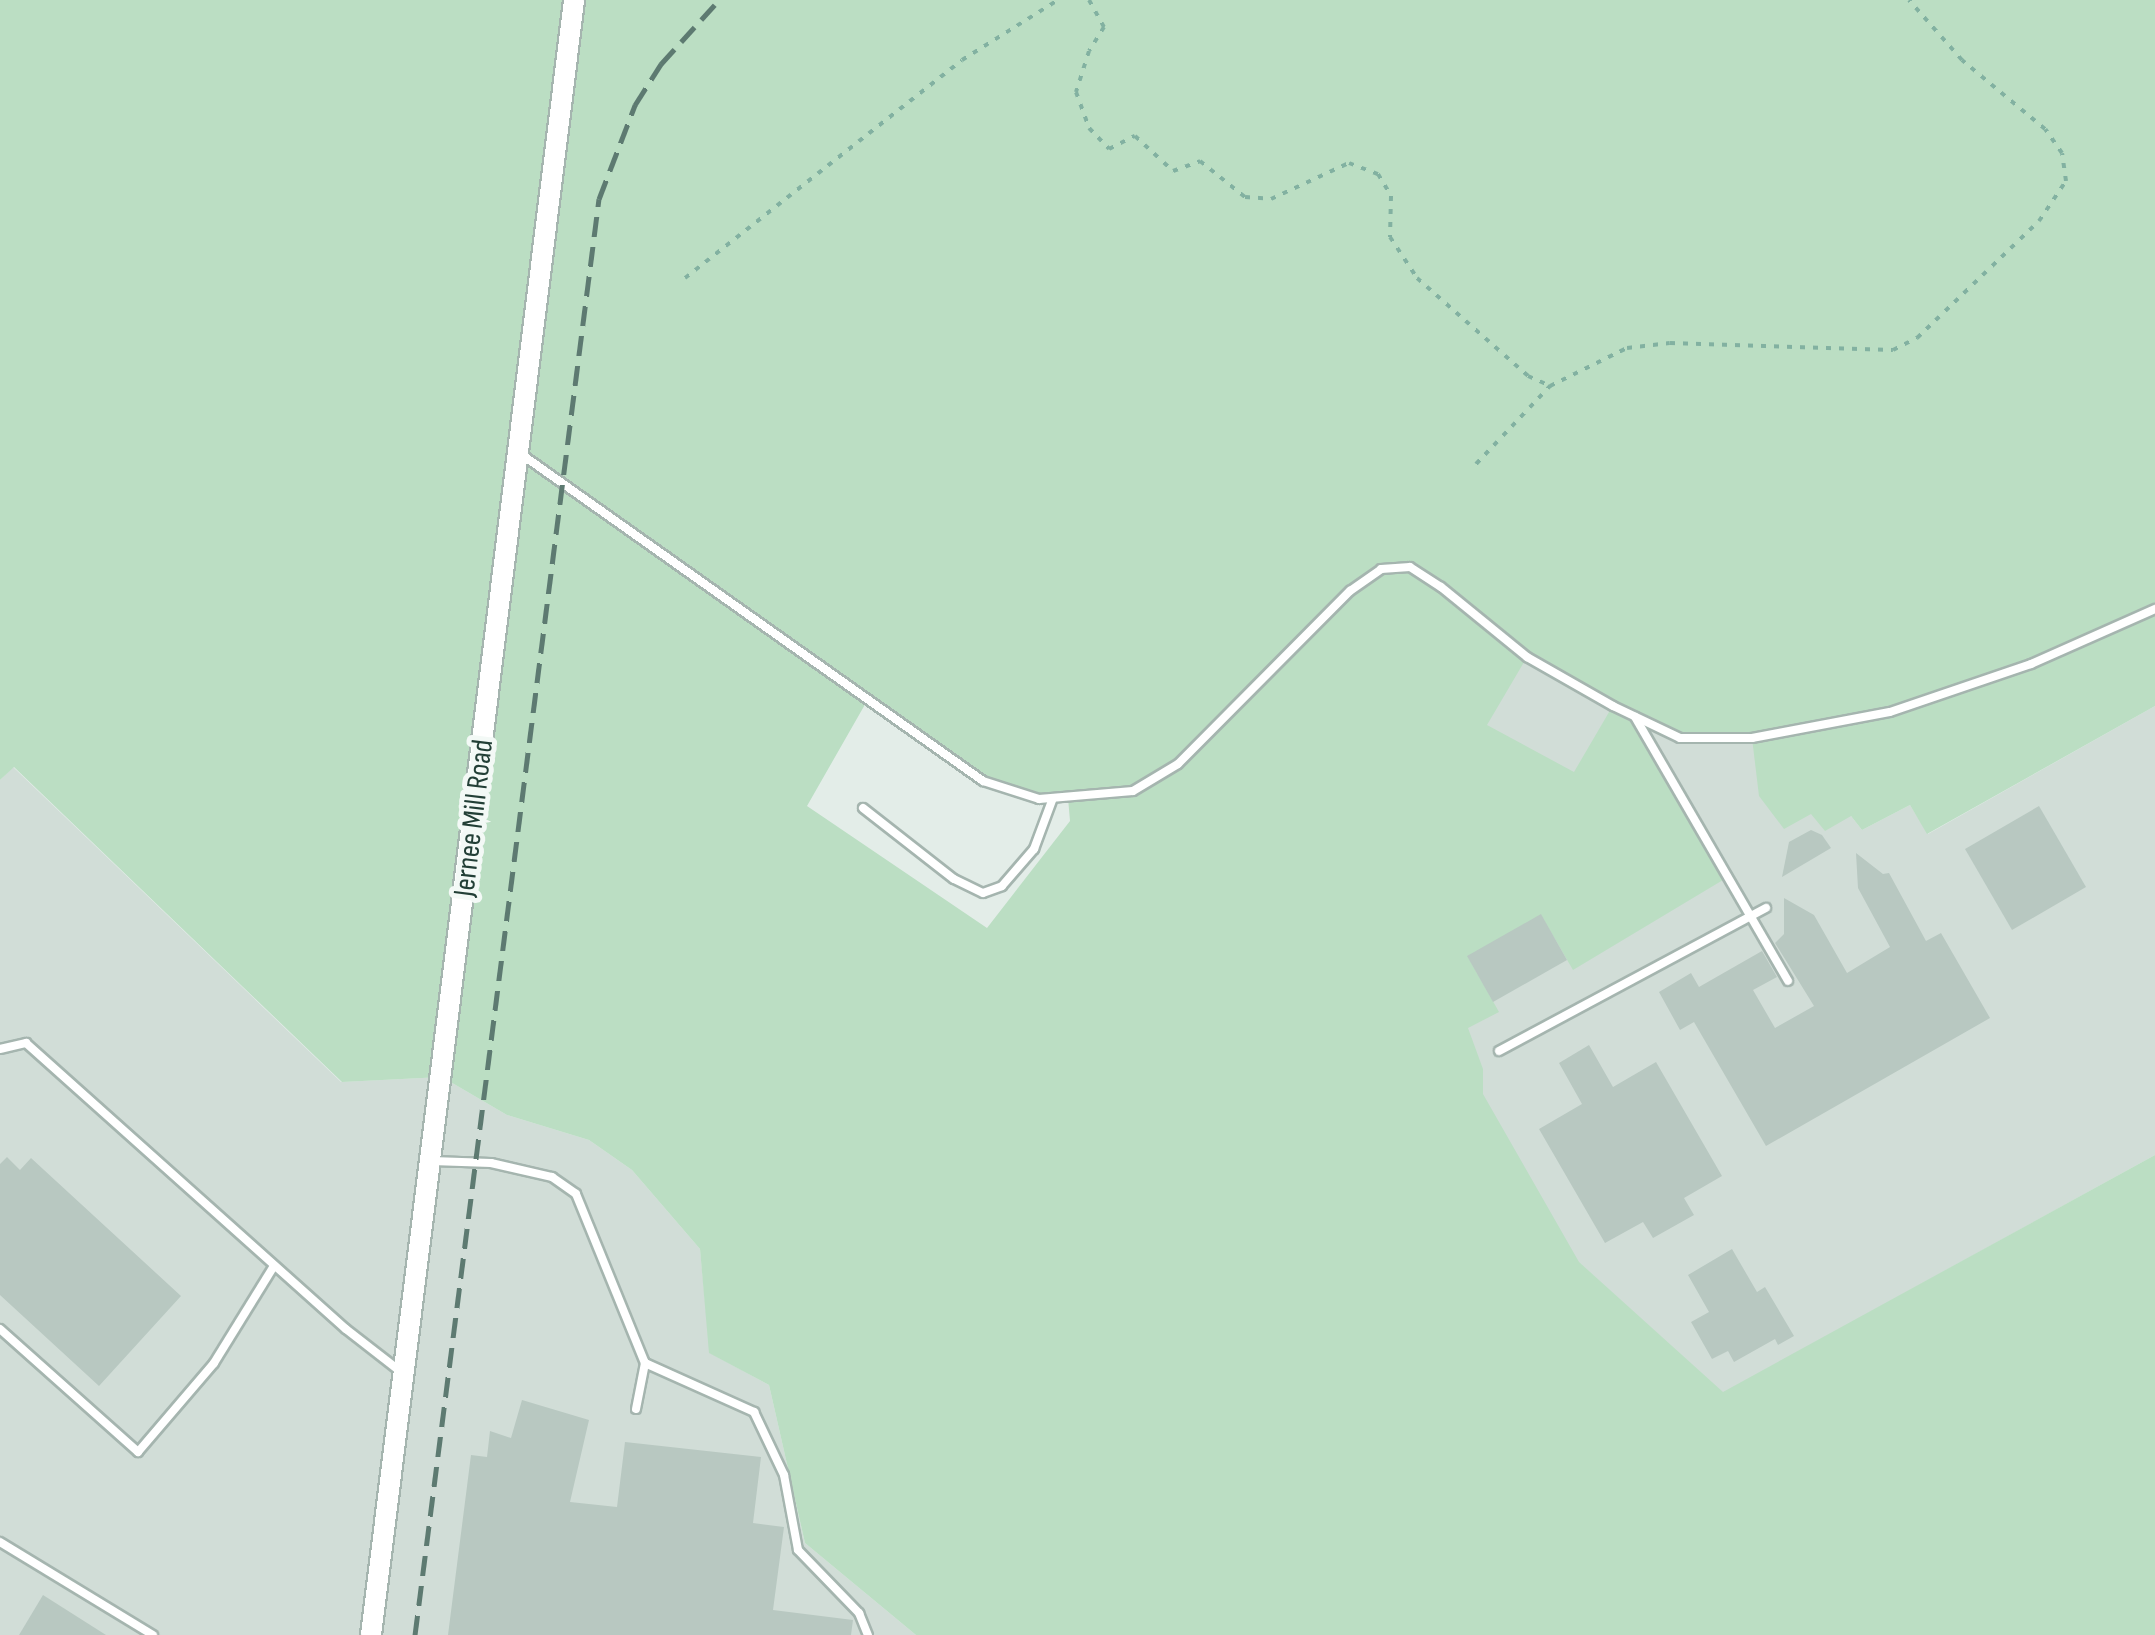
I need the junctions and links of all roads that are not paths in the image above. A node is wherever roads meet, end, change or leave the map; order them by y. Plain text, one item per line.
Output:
1 (574, 0) edge
2 (520, 454) junction
3 (2155, 609) edge
4 (1635, 717) junction
5 (1054, 798) junction
6 (864, 808) dead end
7 (1766, 908) dead end
8 (1750, 916) junction
9 (1788, 982) dead end
10 (0, 1049) edge
11 (1499, 1051) dead end
12 (432, 1161) junction
13 (274, 1266) junction
14 (0, 1329) edge
15 (645, 1363) junction
16 (404, 1374) junction
17 (636, 1409) dead end
18 (0, 1542) edge
19 (153, 1635) edge
20 (371, 1635) edge
21 (868, 1635) edge

1 - 2 street, Jernee Mill Road
2 - 5 lane
2 - 12 street, Jernee Mill Road
3 - 4 lane
4 - 5 lane
4 - 8 lane
5 - 6 lane
7 - 8 lane
8 - 9 lane
8 - 11 lane
10 - 13 lane
12 - 15 lane
12 - 16 street, Jernee Mill Road
13 - 14 lane
13 - 16 lane
15 - 17 lane
15 - 21 lane
16 - 20 street, Jernee Mill Road
18 - 19 lane

